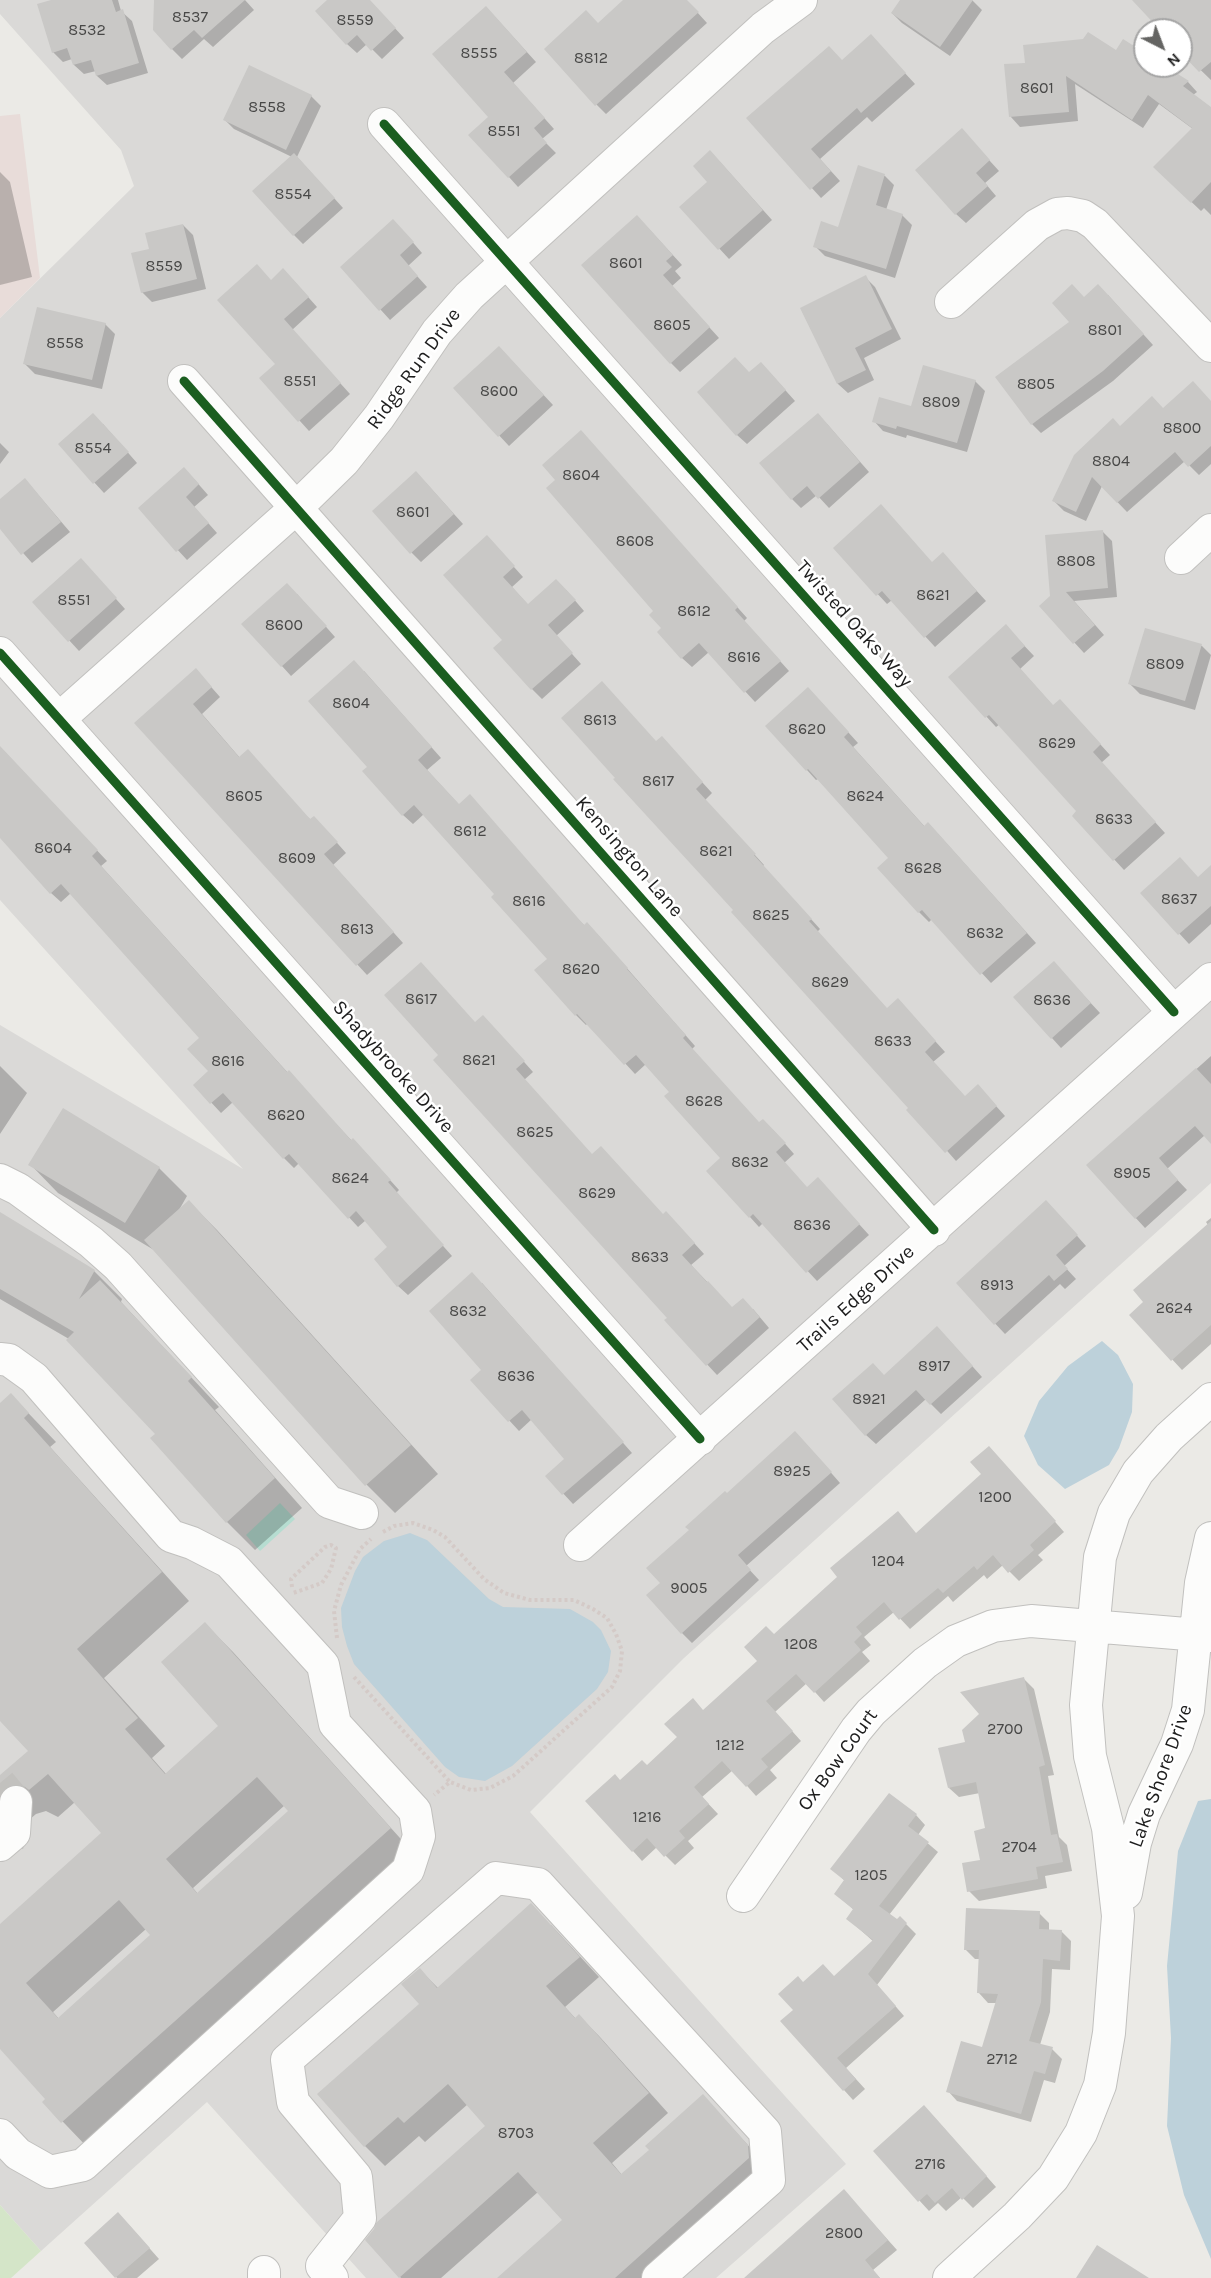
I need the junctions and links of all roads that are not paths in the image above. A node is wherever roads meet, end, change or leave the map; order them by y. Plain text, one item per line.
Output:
1 (801, 0) edge
2 (384, 124) dead end
3 (507, 260) junction
4 (951, 302) dead end
5 (1211, 346) edge
6 (184, 381) dead end
7 (296, 508) junction
8 (1211, 530) edge
9 (1181, 558) dead end
10 (0, 653) edge
11 (59, 719) junction
12 (1211, 979) edge
13 (1174, 1012) junction
14 (0, 1180) edge
15 (934, 1230) junction
16 (0, 1359) edge
17 (1211, 1399) edge
18 (700, 1439) junction
19 (362, 1513) dead end
20 (1211, 1538) edge
21 (580, 1545) dead end
22 (1092, 1625) junction
23 (1204, 1636) edge
24 (16, 1802) tunnel mouth
25 (0, 1845) edge
26 (743, 1896) dead end
27 (1118, 1916) junction
28 (0, 2135) edge
29 (332, 2278) edge
30 (658, 2278) edge
31 (949, 2278) edge

1 - 3 street, Ridge Run Drive
2 - 3 street, Twisted Oaks Way
3 - 7 street, Ridge Run Drive
3 - 13 street, Twisted Oaks Way
4 - 5 street
6 - 7 street, Kensington Lane
7 - 11 street, Ridge Run Drive
7 - 15 street, Kensington Lane
8 - 9 street
10 - 11 street, Shadybrooke Drive
11 - 18 street, Shadybrooke Drive
12 - 13 street, Trails Edge Drive
13 - 15 street, Trails Edge Drive
14 - 19 street
15 - 18 street, Trails Edge Drive
16 - 28 street
17 - 22 street, Lake Shore Drive
18 - 21 street, Trails Edge Drive
20 - 23 street, Lake Shore Drive
22 - 23 street
22 - 26 street, Ox Bow Court
22 - 27 street, Lake Shore Drive
23 - 27 street, Lake Shore Drive
24 - 25 street
27 - 31 street, Lake Shore Drive
29 - 30 street

